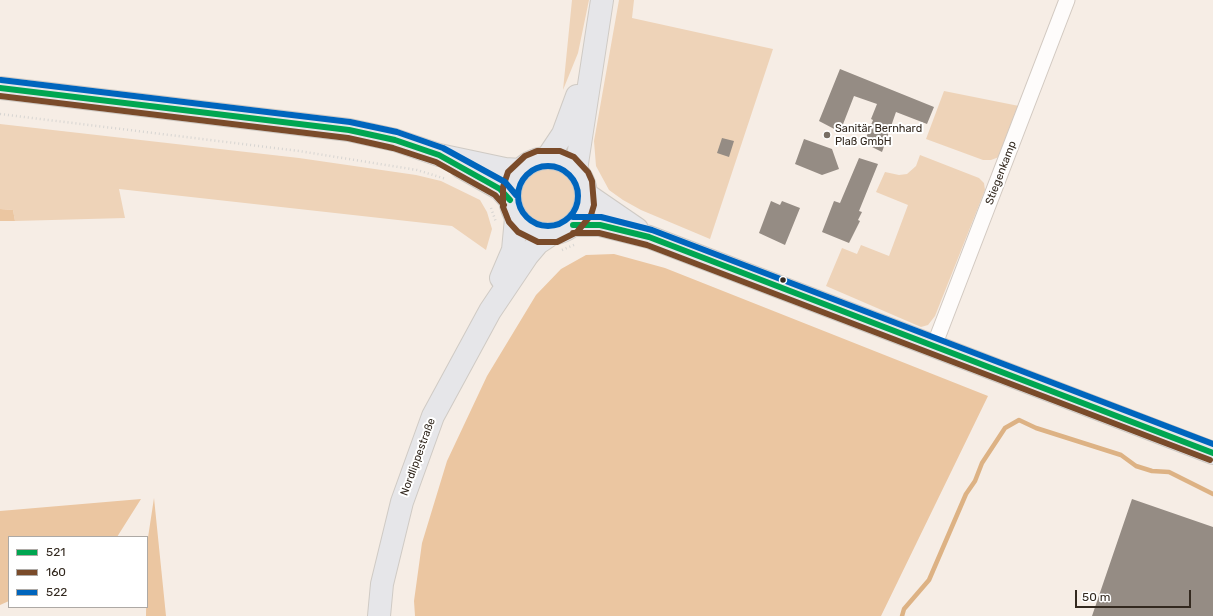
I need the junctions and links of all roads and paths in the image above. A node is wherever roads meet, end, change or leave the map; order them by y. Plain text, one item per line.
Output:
1 (602, 0) edge
2 (1067, 0) edge
3 (593, 54) junction
4 (0, 88) edge
5 (0, 114) edge
6 (439, 155) junction
7 (547, 158) junction
8 (521, 170) junction
9 (576, 170) junction
10 (453, 182) dead end
11 (586, 194) junction
12 (488, 202) dead end
13 (508, 214) junction
14 (577, 234) junction
15 (649, 237) junction
16 (552, 244) junction
17 (490, 311) junction
18 (934, 346) junction
19 (1213, 453) edge
20 (379, 616) edge

1 - 3 main road
2 - 18 street, Stiegenkamp
3 - 7 main road
3 - 9 main road
4 - 6 main road
5 - 10 path
6 - 8 main road
6 - 13 main road
7 - 8 main road
7 - 9 main road
8 - 13 main road
9 - 11 main road
11 - 14 main road
11 - 15 main road
12 - 13 path
13 - 16 main road
13 - 17 main road, Nordlippestraße
14 - 15 main road
14 - 16 path
14 - 16 main road
15 - 18 main road
16 - 17 main road, Nordlippestraße
17 - 20 main road, Nordlippestraße
18 - 19 main road

